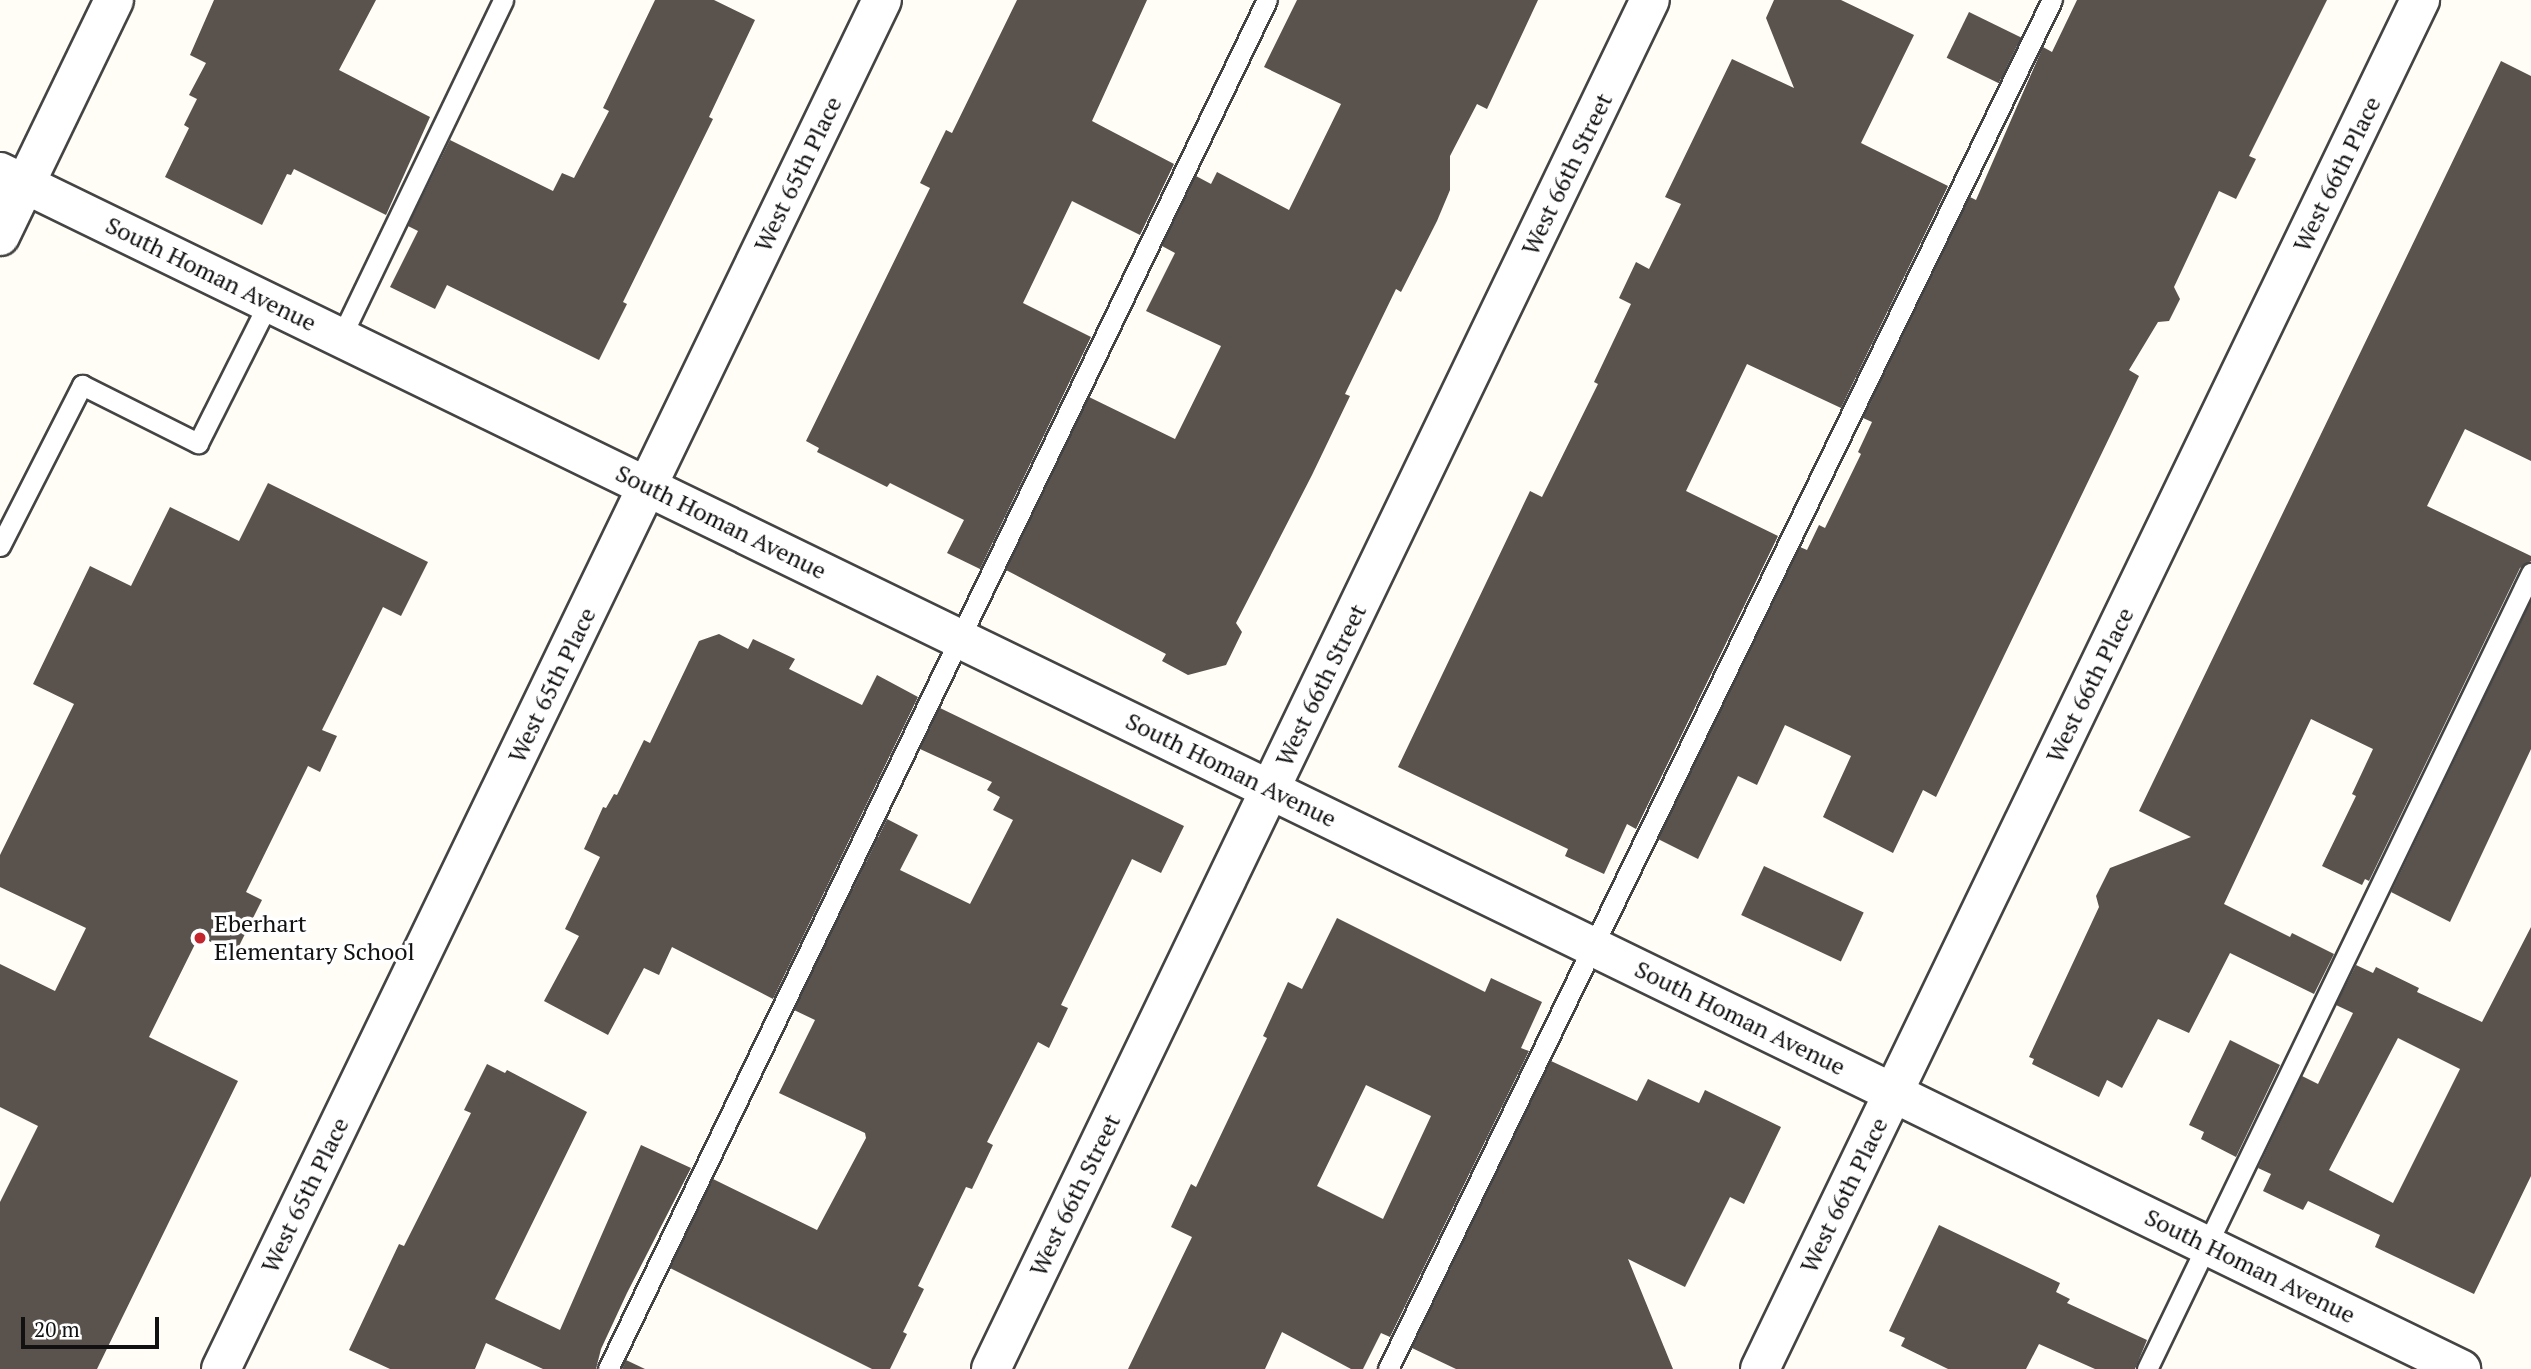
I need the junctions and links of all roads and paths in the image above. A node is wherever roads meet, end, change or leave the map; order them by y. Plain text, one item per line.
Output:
1 (114, 0) edge
2 (503, 0) edge
3 (882, 0) edge
4 (1267, 0) edge
5 (1650, 0) edge
6 (2052, 0) edge
7 (2420, 0) edge
8 (13, 178) edge
9 (0, 236) edge
10 (269, 302) junction
11 (341, 337) junction
12 (647, 487) junction
13 (0, 546) edge
14 (2531, 573) edge
15 (960, 638) junction
16 (1271, 790) junction
17 (1593, 947) junction
18 (1893, 1093) junction
19 (2207, 1245) junction
20 (221, 1369) edge
21 (608, 1369) edge
22 (991, 1369) edge
23 (1388, 1369) edge
24 (1760, 1369) edge
25 (2147, 1369) edge
26 (2461, 1369) edge

1 - 8 street
2 - 11 lane
3 - 12 street, West 65th Place
4 - 15 lane
5 - 16 street, West 66th Street
6 - 17 lane
7 - 18 street, West 66th Place
8 - 9 street
8 - 10 street, South Homan Avenue
10 - 11 street, South Homan Avenue
10 - 13 lane
11 - 12 street, South Homan Avenue
12 - 15 street, South Homan Avenue
12 - 20 street, West 65th Place
14 - 19 lane
15 - 16 street, South Homan Avenue
15 - 21 lane
16 - 17 street, South Homan Avenue
16 - 22 street, West 66th Street
17 - 18 street, South Homan Avenue
17 - 23 lane
18 - 19 street, South Homan Avenue
18 - 24 street, West 66th Place
19 - 25 lane
19 - 26 street, South Homan Avenue

